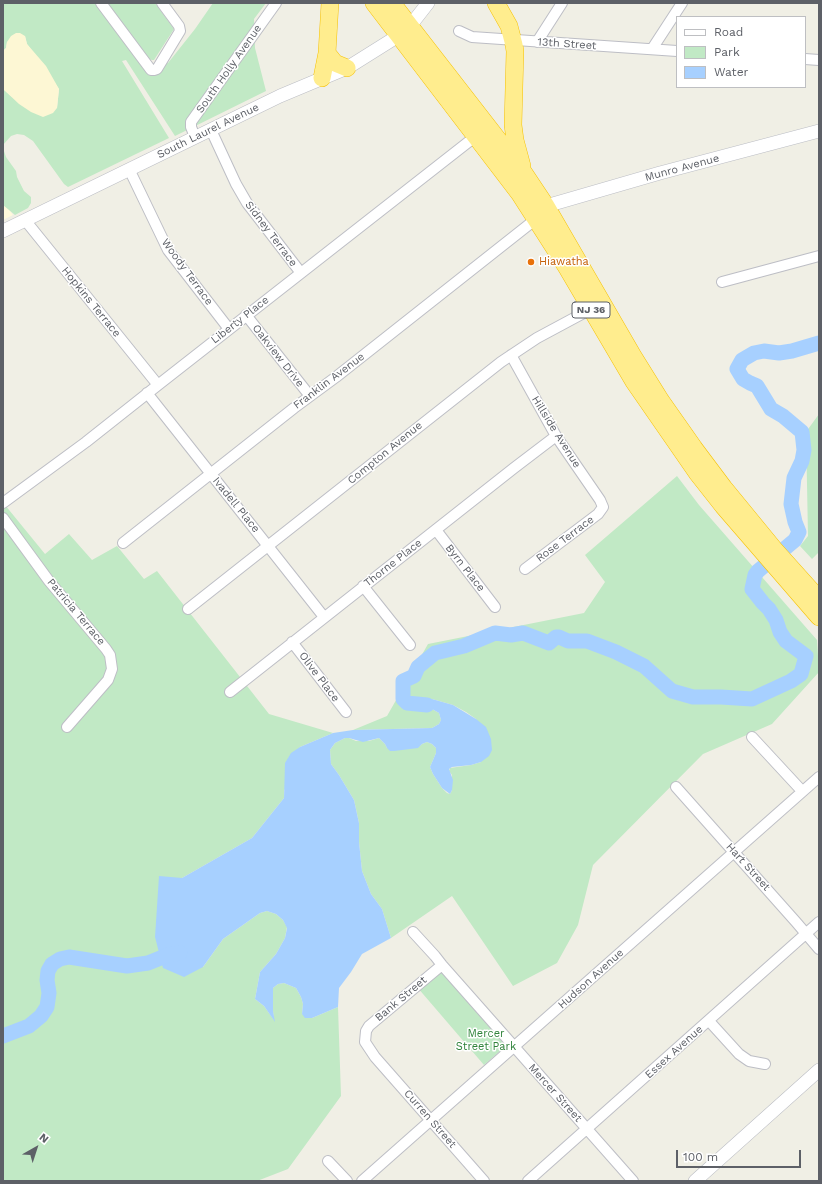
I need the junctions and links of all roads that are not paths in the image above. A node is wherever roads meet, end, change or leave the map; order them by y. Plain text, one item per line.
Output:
1 (101, 3) edge
2 (162, 3) edge
3 (276, 3) edge
4 (330, 3) edge
5 (374, 3) edge
6 (392, 3) edge
7 (428, 3) edge
8 (496, 3) edge
9 (562, 3) edge
10 (682, 3) edge
11 (404, 30) junction
12 (459, 31) dead end
13 (513, 40) junction
14 (537, 42) junction
15 (652, 49) junction
16 (676, 51) edge
17 (327, 53) junction
18 (806, 59) edge
19 (819, 60) edge
20 (347, 68) junction
21 (322, 78) junction
22 (211, 130) junction
23 (819, 131) edge
24 (476, 136) junction
25 (195, 137) junction
26 (129, 169) junction
27 (524, 174) junction
28 (541, 213) junction
29 (24, 220) junction
30 (3, 230) edge
31 (819, 256) edge
32 (301, 273) junction
33 (722, 282) dead end
34 (590, 310) junction
35 (246, 315) junction
36 (229, 329) junction
37 (511, 355) junction
38 (158, 384) junction
39 (147, 393) junction
40 (310, 396) junction
41 (556, 436) junction
42 (211, 473) junction
43 (3, 503) edge
44 (603, 507) joint
45 (3, 518) edge
46 (436, 530) junction
47 (123, 543) dead end
48 (268, 546) junction
49 (770, 552) junction
50 (781, 565) junction
51 (525, 569) dead end
52 (363, 586) junction
53 (819, 599) edge
54 (495, 607) dead end
55 (188, 609) dead end
56 (324, 617) junction
57 (819, 617) edge
58 (292, 642) junction
59 (410, 645) dead end
60 (230, 692) dead end
61 (346, 712) dead end
62 (67, 727) dead end
63 (752, 737) dead end
64 (819, 777) edge
65 (676, 787) dead end
66 (802, 791) junction
67 (734, 852) junction
68 (819, 922) edge
69 (413, 932) dead end
70 (806, 934) junction
71 (819, 949) edge
72 (442, 965) junction
73 (709, 1021) junction
74 (514, 1047) junction
75 (375, 1057) joint
76 (765, 1064) dead end
77 (819, 1070) edge
78 (431, 1120) junction
79 (587, 1129) junction
80 (328, 1161) dead end
81 (347, 1181) edge
82 (362, 1181) edge
83 (484, 1181) edge
84 (528, 1181) edge
85 (633, 1181) edge
86 (695, 1181) edge

1 - 2 street
3 - 25 street, South Holly Avenue
4 - 17 highway
5 - 11 highway, NJ 36
6 - 11 highway, NJ 36
7 - 11 street, South Laurel Avenue
8 - 13 highway
9 - 14 street
10 - 15 street
11 - 20 street, South Laurel Avenue
11 - 24 highway, NJ 36
11 - 27 highway, NJ 36
12 - 13 street, 13th Street
13 - 14 street, 13th Street
13 - 27 highway
14 - 15 street, 13th Street
15 - 16 street, 13th Street
17 - 20 highway
17 - 21 highway
18 - 19 street
20 - 21 street, South Laurel Avenue
21 - 22 street, South Laurel Avenue
22 - 25 street, South Laurel Avenue
22 - 32 street, Sidney Terrace
23 - 28 street, Munro Avenue
24 - 28 highway, NJ 36
24 - 32 street, Liberty Place
25 - 26 street, South Laurel Avenue
26 - 29 street, South Laurel Avenue
26 - 36 street, Woody Terrace
27 - 28 highway, NJ 36
28 - 34 highway, NJ 36
28 - 40 street, Franklin Avenue
28 - 49 highway, NJ 36
29 - 30 street, South Laurel Avenue
29 - 38 street, Hopkins Terrace
31 - 33 street
32 - 35 street, Liberty Place
34 - 37 street, Compton Avenue
34 - 49 highway, NJ 36
35 - 36 street, Liberty Place
35 - 40 street, Oakview Drive
36 - 38 street, Liberty Place
37 - 41 street, Hillside Avenue
37 - 48 street, Compton Avenue
38 - 39 street, Liberty Place
39 - 42 street, Ivadell Place
39 - 43 street, Liberty Place
40 - 42 street, Franklin Avenue
41 - 44 street, Hillside Avenue
41 - 46 street, Thorne Place
42 - 47 street, Franklin Avenue
42 - 48 street, Ivadell Place
44 - 51 street, Rose Terrace
45 - 62 street, Patricia Terrace
46 - 52 street, Thorne Place
46 - 54 street, Byrn Place
48 - 55 street, Compton Avenue
48 - 56 street, Ivadell Place
49 - 50 highway, NJ 36
50 - 53 highway, NJ 36
50 - 57 highway, NJ 36
52 - 56 street, Thorne Place
52 - 59 street
56 - 58 street, Thorne Place
58 - 60 street, Thorne Place
58 - 61 street, Olive Place
63 - 66 street
64 - 66 street, Hudson Avenue
65 - 67 street, Hart Street
66 - 67 street, Hudson Avenue
67 - 70 street, Hart Street
67 - 74 street, Hudson Avenue
68 - 70 street, Essex Avenue
69 - 72 street, Mercer Street
70 - 71 street, Hart Street
70 - 73 street, Essex Avenue
72 - 74 street, Mercer Street
72 - 75 street, Bank Street
73 - 76 street
73 - 79 street, Essex Avenue
74 - 78 street, Hudson Avenue
74 - 79 street, Mercer Street
75 - 78 street, Curren Street
77 - 86 street
78 - 82 street, Hudson Avenue
78 - 83 street, Curren Street
79 - 84 street, Essex Avenue
79 - 85 street, Mercer Street
80 - 81 street

